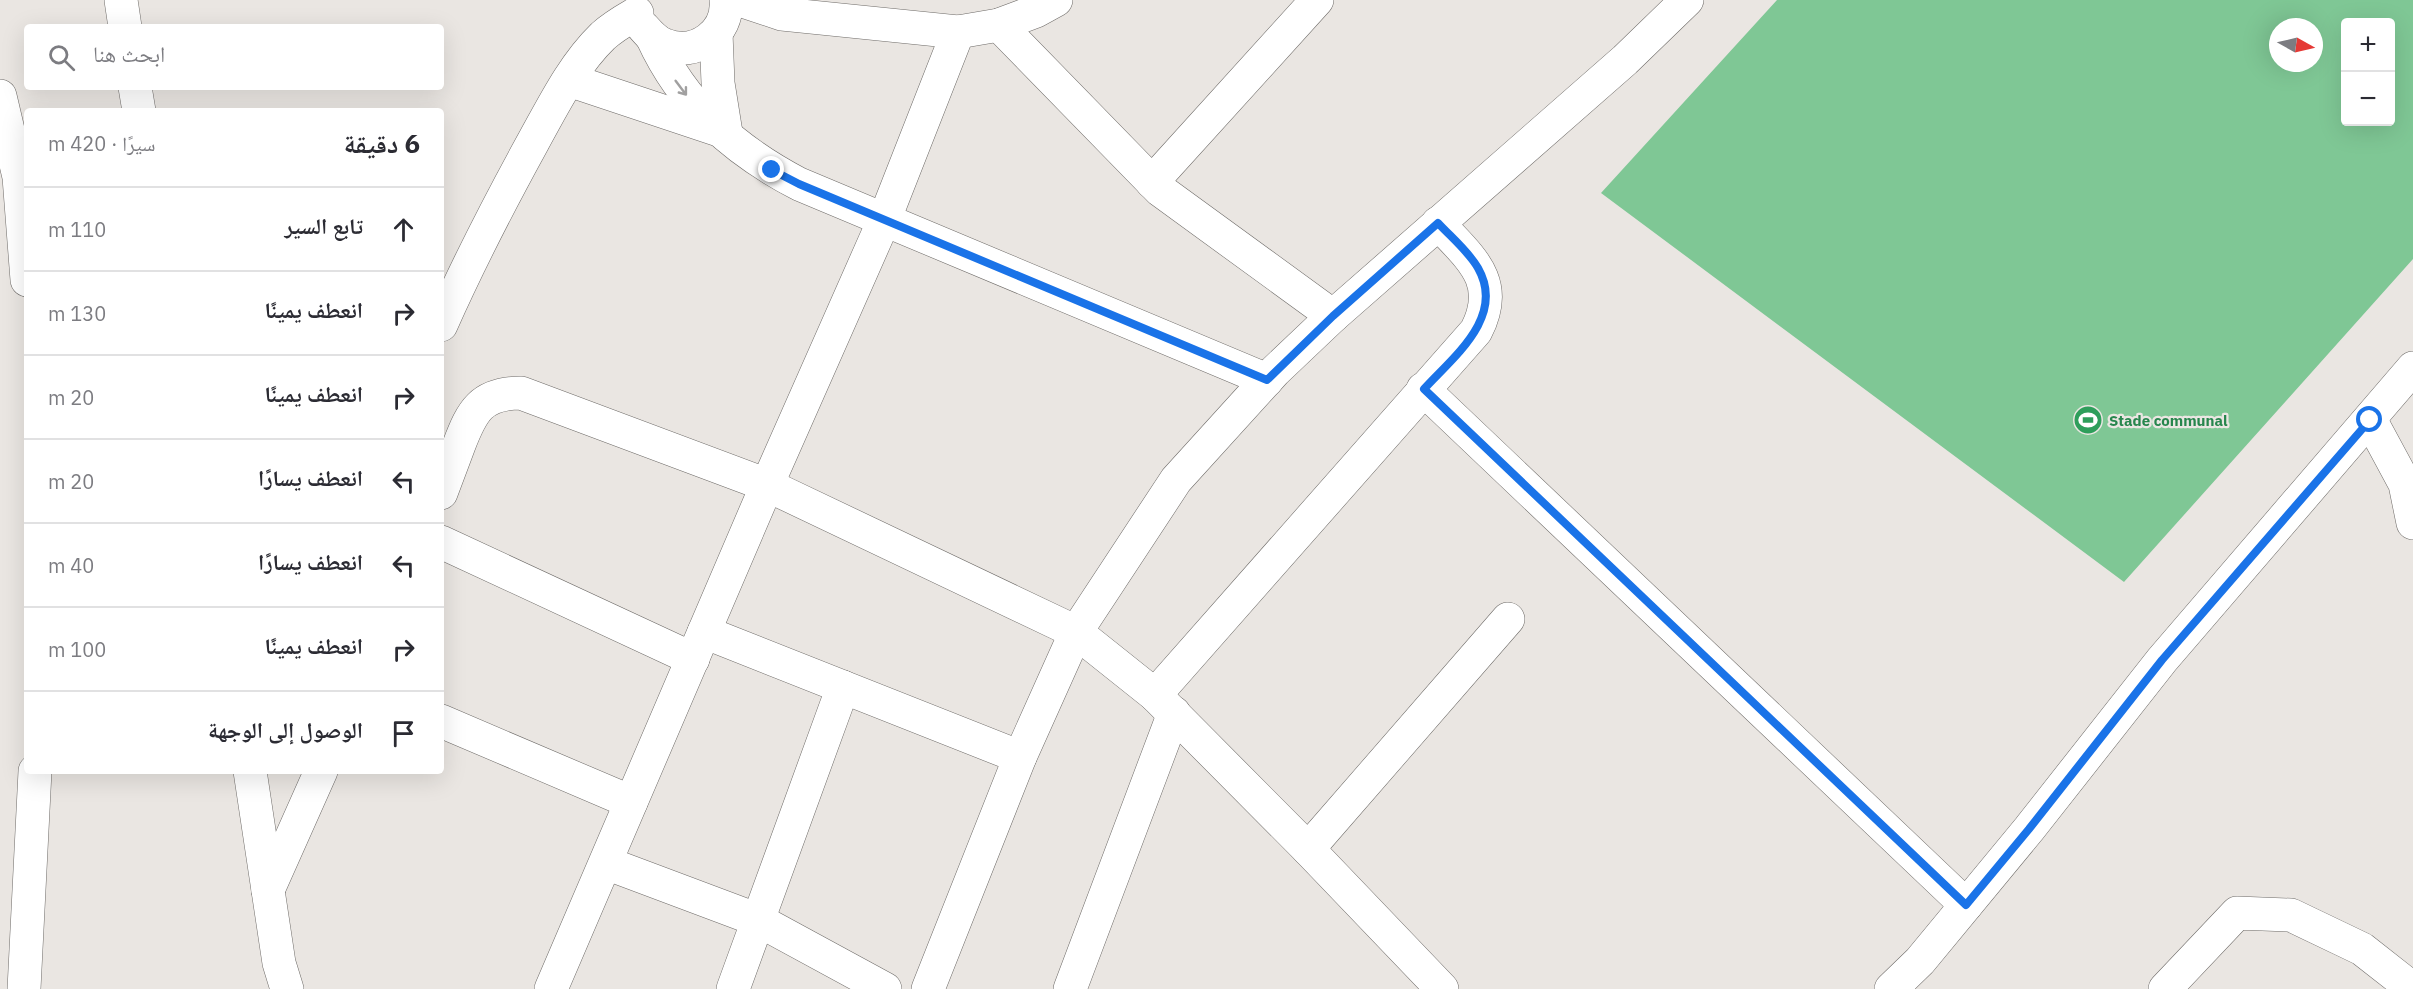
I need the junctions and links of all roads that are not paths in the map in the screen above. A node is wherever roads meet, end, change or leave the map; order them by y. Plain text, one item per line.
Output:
1 (120, 0) edge
2 (740, 0) edge
3 (1056, 0) edge
4 (1317, 0) edge
5 (1687, 0) edge
6 (782, 14) junction
7 (642, 17) edge
8 (721, 20) edge
9 (124, 24) edge
10 (999, 25) junction
11 (958, 32) junction
12 (569, 80) junction
13 (136, 90) edge
14 (0, 96) edge
15 (138, 108) edge
16 (726, 133) junction
17 (1152, 183) junction
18 (885, 218) junction
19 (1438, 223) junction
20 (24, 241) edge
21 (1333, 316) junction
22 (444, 318) edge
23 (2413, 368) edge
24 (1267, 380) junction
25 (1424, 389) junction
26 (2370, 420) junction
27 (444, 485) edge
28 (767, 485) junction
29 (2413, 523) edge
30 (444, 543) edge
31 (1508, 619) dead end
32 (1076, 632) junction
33 (698, 646) junction
34 (843, 687) junction
35 (1164, 704) junction
36 (444, 722) edge
37 (1020, 757) junction
38 (35, 774) edge
39 (320, 774) edge
40 (256, 779) edge
41 (631, 802) junction
42 (1308, 849) junction
43 (606, 863) junction
44 (268, 890) junction
45 (1966, 905) junction
46 (758, 920) junction
47 (24, 989) edge
48 (287, 989) edge
49 (551, 989) edge
50 (733, 989) edge
51 (885, 989) edge
52 (928, 989) edge
53 (1070, 989) edge
54 (1442, 989) edge
55 (1891, 989) edge
56 (2165, 989) edge
57 (2413, 989) edge

1 - 9 street
2 - 6 street
3 - 10 street
4 - 17 street
5 - 19 street
6 - 8 street
6 - 11 street
7 - 8 street
7 - 12 street
7 -> 16 street
8 - 16 street
10 - 11 street
10 - 17 street
11 - 18 street
12 - 16 street
12 - 22 street
13 - 15 street
14 - 20 street
16 - 18 street
17 - 21 street
18 - 24 street
18 - 28 street
19 - 21 street
19 - 25 street
21 - 24 street
23 - 26 street
24 - 32 street
25 - 35 street
25 - 45 street
26 - 29 street
26 - 45 street
27 - 28 street
28 - 32 street
28 - 33 street
30 - 33 street
31 - 42 street
32 - 35 street
32 - 37 street
33 - 34 street
33 - 41 street
34 - 37 street
34 - 46 street
35 - 42 street
35 - 53 street
36 - 41 street
37 - 52 street
38 - 47 street
39 - 44 street
40 - 44 street
41 - 43 street
42 - 54 street
43 - 46 street
43 - 49 street
44 - 48 street
45 - 55 street
46 - 50 street
46 - 51 street
56 - 57 street

